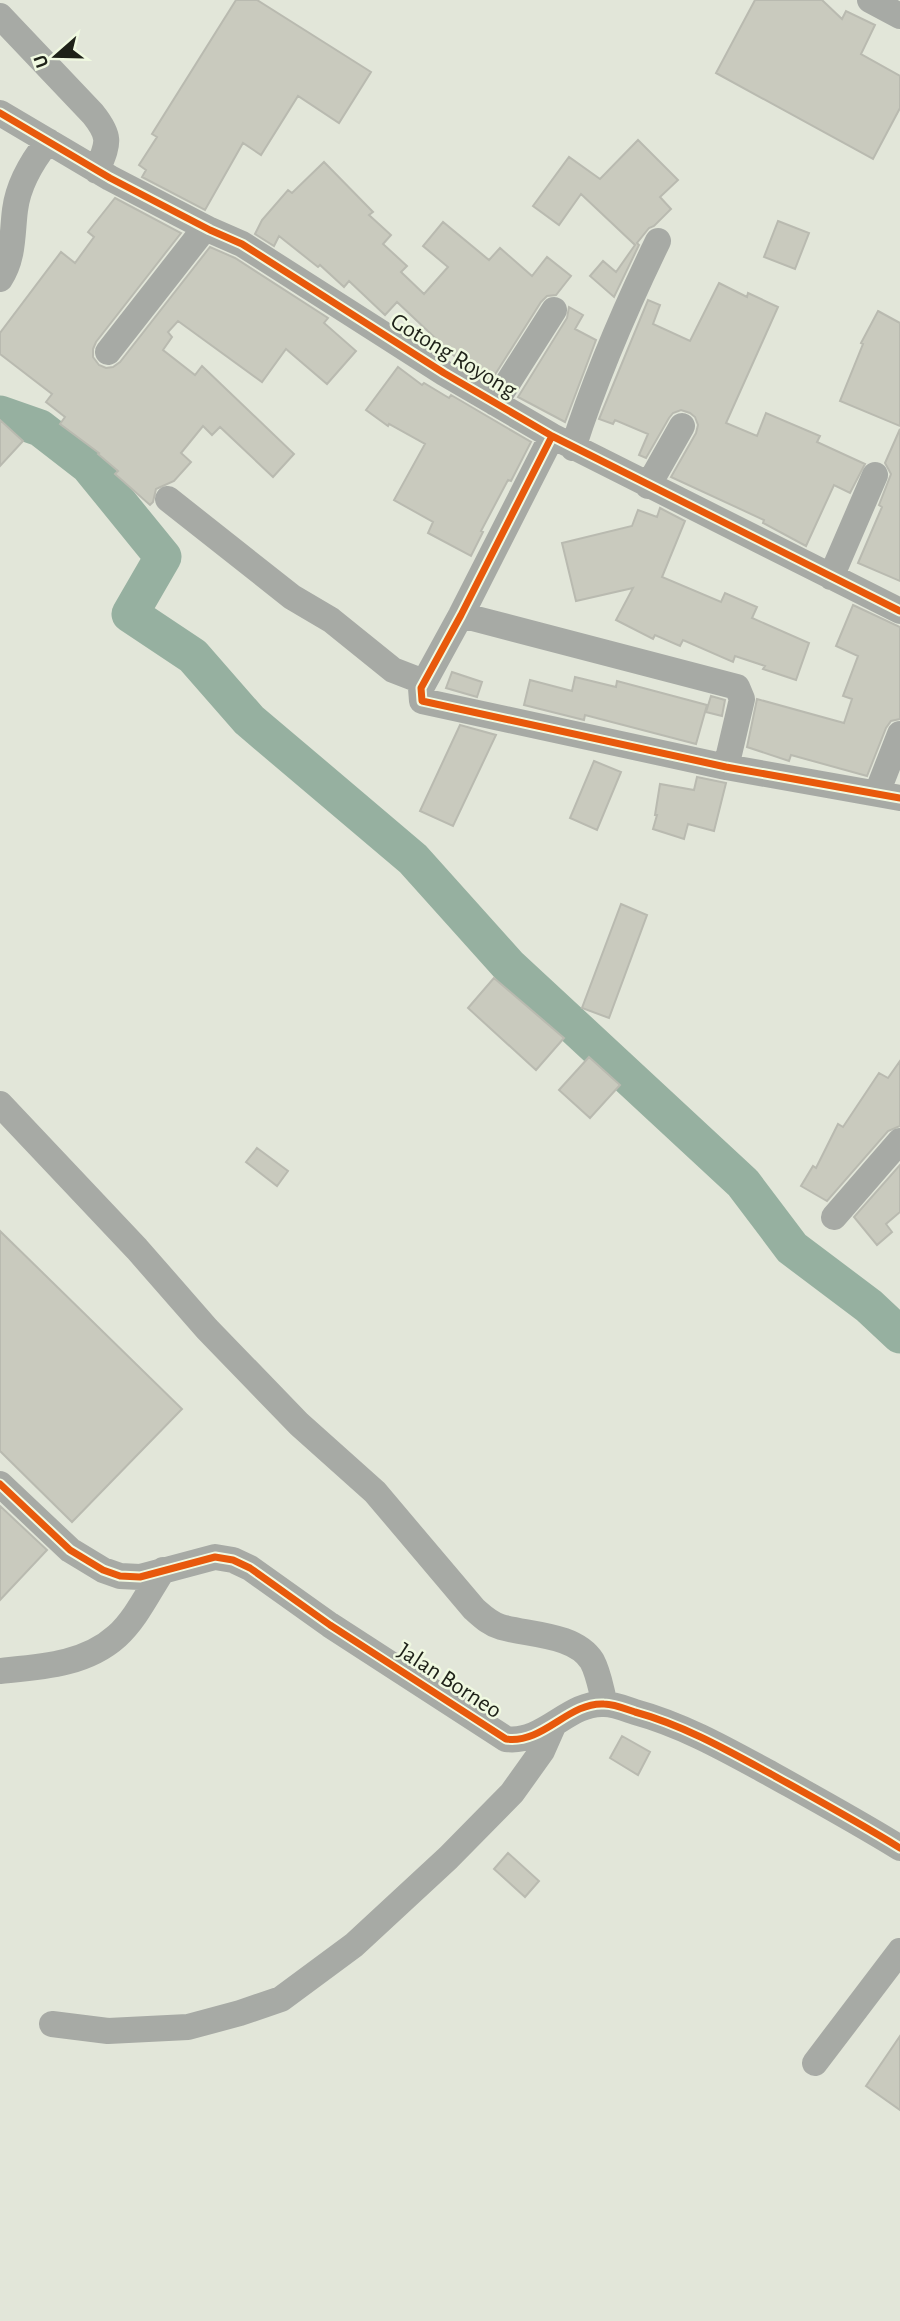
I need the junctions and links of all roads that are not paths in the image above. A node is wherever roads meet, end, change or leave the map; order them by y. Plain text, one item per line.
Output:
1 (870, 0) edge
2 (0, 16) edge
3 (900, 16) edge
4 (0, 113) edge
5 (48, 141) junction
6 (97, 171) junction
7 (205, 228) junction
8 (658, 241) dead end
9 (0, 279) edge
10 (554, 310) dead end
11 (108, 352) dead end
12 (495, 403) junction
13 (682, 426) dead end
14 (562, 442) junction
15 (876, 475) dead end
16 (648, 486) junction
17 (168, 499) dead end
18 (831, 577) junction
19 (900, 611) edge
20 (461, 615) junction
21 (424, 682) junction
22 (900, 734) edge
23 (726, 767) junction
24 (889, 795) edge
25 (0, 1104) edge
26 (900, 1141) edge
27 (834, 1217) dead end
28 (0, 1483) edge
29 (163, 1570) junction
30 (0, 1671) edge
31 (605, 1704) junction
32 (554, 1724) junction
33 (900, 1848) edge
34 (900, 1951) edge
35 (52, 2024) dead end
36 (814, 2063) dead end

1 - 3 street
2 - 6 street
4 - 5 street, Gotong Royong
5 - 6 street, Gotong Royong
5 - 9 street
6 - 7 street, Gotong Royong
7 - 11 street
7 - 12 street, Gotong Royong
8 - 14 street
10 - 12 street
12 - 14 street, Gotong Royong
13 - 16 street
14 - 16 street, Gotong Royong
14 - 20 street
15 - 18 street
16 - 18 street, Gotong Royong
17 - 21 street
18 - 19 street, Gotong Royong
20 - 21 street
20 - 23 street
21 - 23 street
22 - 24 street
23 - 24 street
25 - 31 street
26 - 27 street
28 - 29 street, Jalan Borneo
29 - 30 street
29 - 32 street, Jalan Borneo
31 - 32 street, Jalan Borneo
31 - 33 street
32 - 35 street
34 - 36 street

